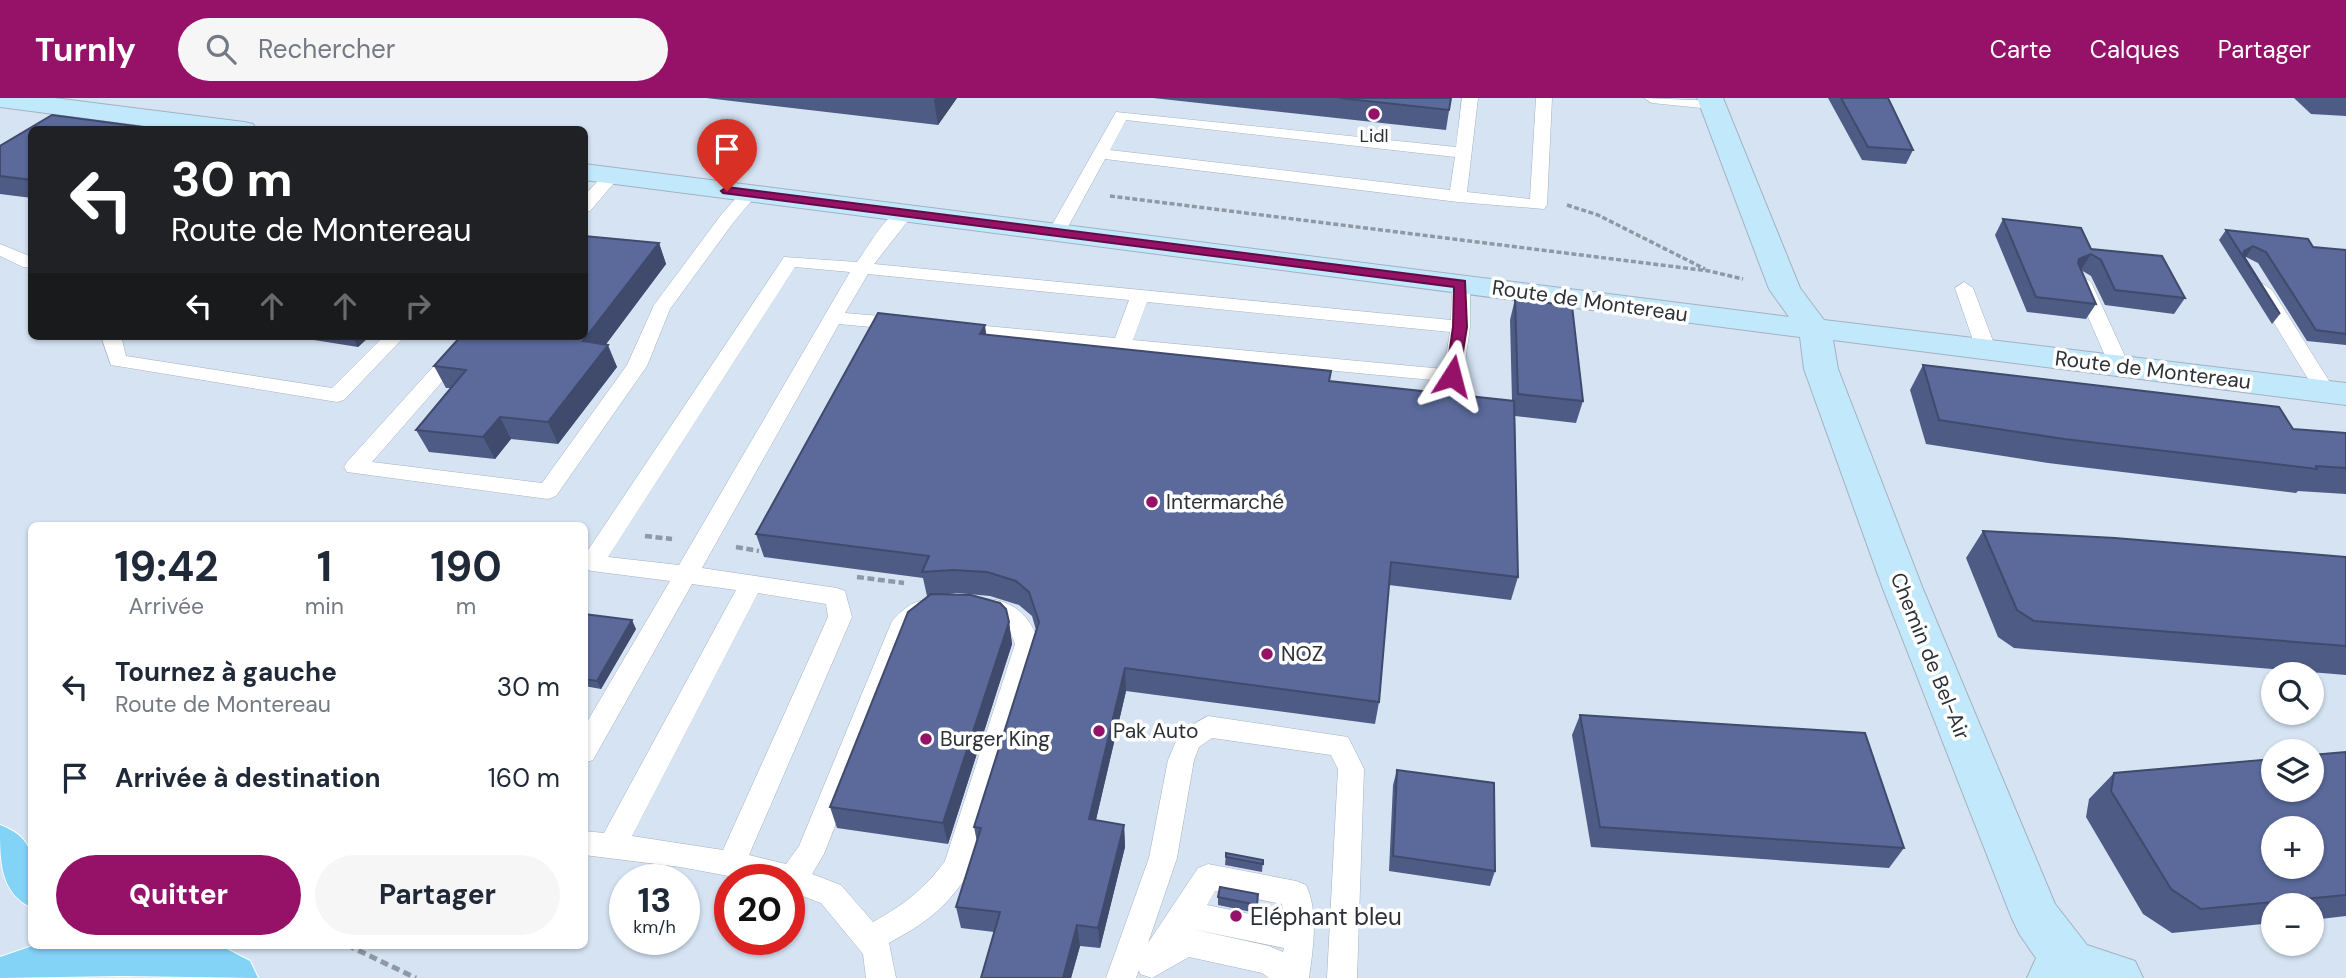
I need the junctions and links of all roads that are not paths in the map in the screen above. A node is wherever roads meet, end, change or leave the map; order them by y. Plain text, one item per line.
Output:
1 (1470, 98) edge
2 (1544, 98) edge
3 (1652, 98) edge
4 (0, 99) edge
5 (1711, 101) edge
6 (74, 108) junction
7 (51, 122) edge
8 (213, 126) edge
9 (1464, 153) junction
10 (1100, 154) junction
11 (598, 174) edge
12 (750, 194) junction
13 (1458, 197) junction
14 (588, 198) edge
15 (906, 212) junction
16 (1057, 232) junction
17 (0, 249) edge
18 (28, 263) edge
19 (862, 268) junction
20 (2255, 276) edge
21 (2080, 277) edge
22 (1461, 284) junction
23 (1964, 288) dead end
24 (1140, 295) junction
25 (832, 318) junction
26 (1460, 327) junction
27 (1815, 330) junction
28 (112, 340) edge
29 (392, 340) edge
30 (468, 340) edge
31 (1122, 345) junction
32 (1986, 349) junction
33 (2119, 365) junction
34 (2336, 393) edge
35 (588, 568) edge
36 (686, 575) junction
37 (751, 583) junction
38 (588, 745) edge
39 (598, 844) edge
40 (0, 846) edge
41 (731, 863) junction
42 (736, 864) edge
43 (802, 864) edge
44 (28, 881) edge
45 (805, 884) edge
46 (1185, 915) junction
47 (1300, 937) junction
48 (869, 939) junction
49 (100, 950) edge
50 (1145, 971) edge
51 (2080, 975) edge
52 (10, 978) edge
53 (232, 978) edge
54 (881, 978) edge
55 (1121, 978) edge
56 (1294, 978) edge
57 (1342, 978) edge

1 - 9 lane
2 - 13 lane
3 - 5 lane
4 - 6 main road
5 - 27 main road
6 - 7 lane
6 - 8 main road
9 - 10 lane
9 - 13 lane
10 - 13 lane
10 - 16 lane
11 - 12 main road, Route de Montereau
11 - 14 lane
12 - 15 main road, Route de Montereau
12 - 30 lane
15 - 16 main road, Route de Montereau
15 - 19 lane
16 - 22 main road, Route de Montereau
17 - 18 lane
19 - 24 lane
19 - 25 lane
19 - 35 lane
20 - 34 lane
21 - 33 lane
22 - 26 lane
22 - 27 main road, Route de Montereau
23 - 32 lane
24 - 26 lane
24 - 31 lane
25 - 31 lane
25 - 36 lane
26 - 31 lane
27 - 32 main road, Route de Montereau
27 - 51 main road, Chemin de Bel-Air
28 - 29 lane
32 - 33 main road, Route de Montereau
33 - 34 main road, Route de Montereau
35 - 36 lane
36 - 37 lane
36 - 38 lane
37 - 39 lane
37 - 41 lane
39 - 41 lane
40 - 44 main road
41 - 42 lane
43 - 48 lane
45 - 48 lane
46 - 47 lane
46 - 47 lane
46 - 50 lane
47 - 56 lane
48 - 54 lane
49 - 52 main road
49 - 53 main road
50 - 56 lane
55 - 57 lane

